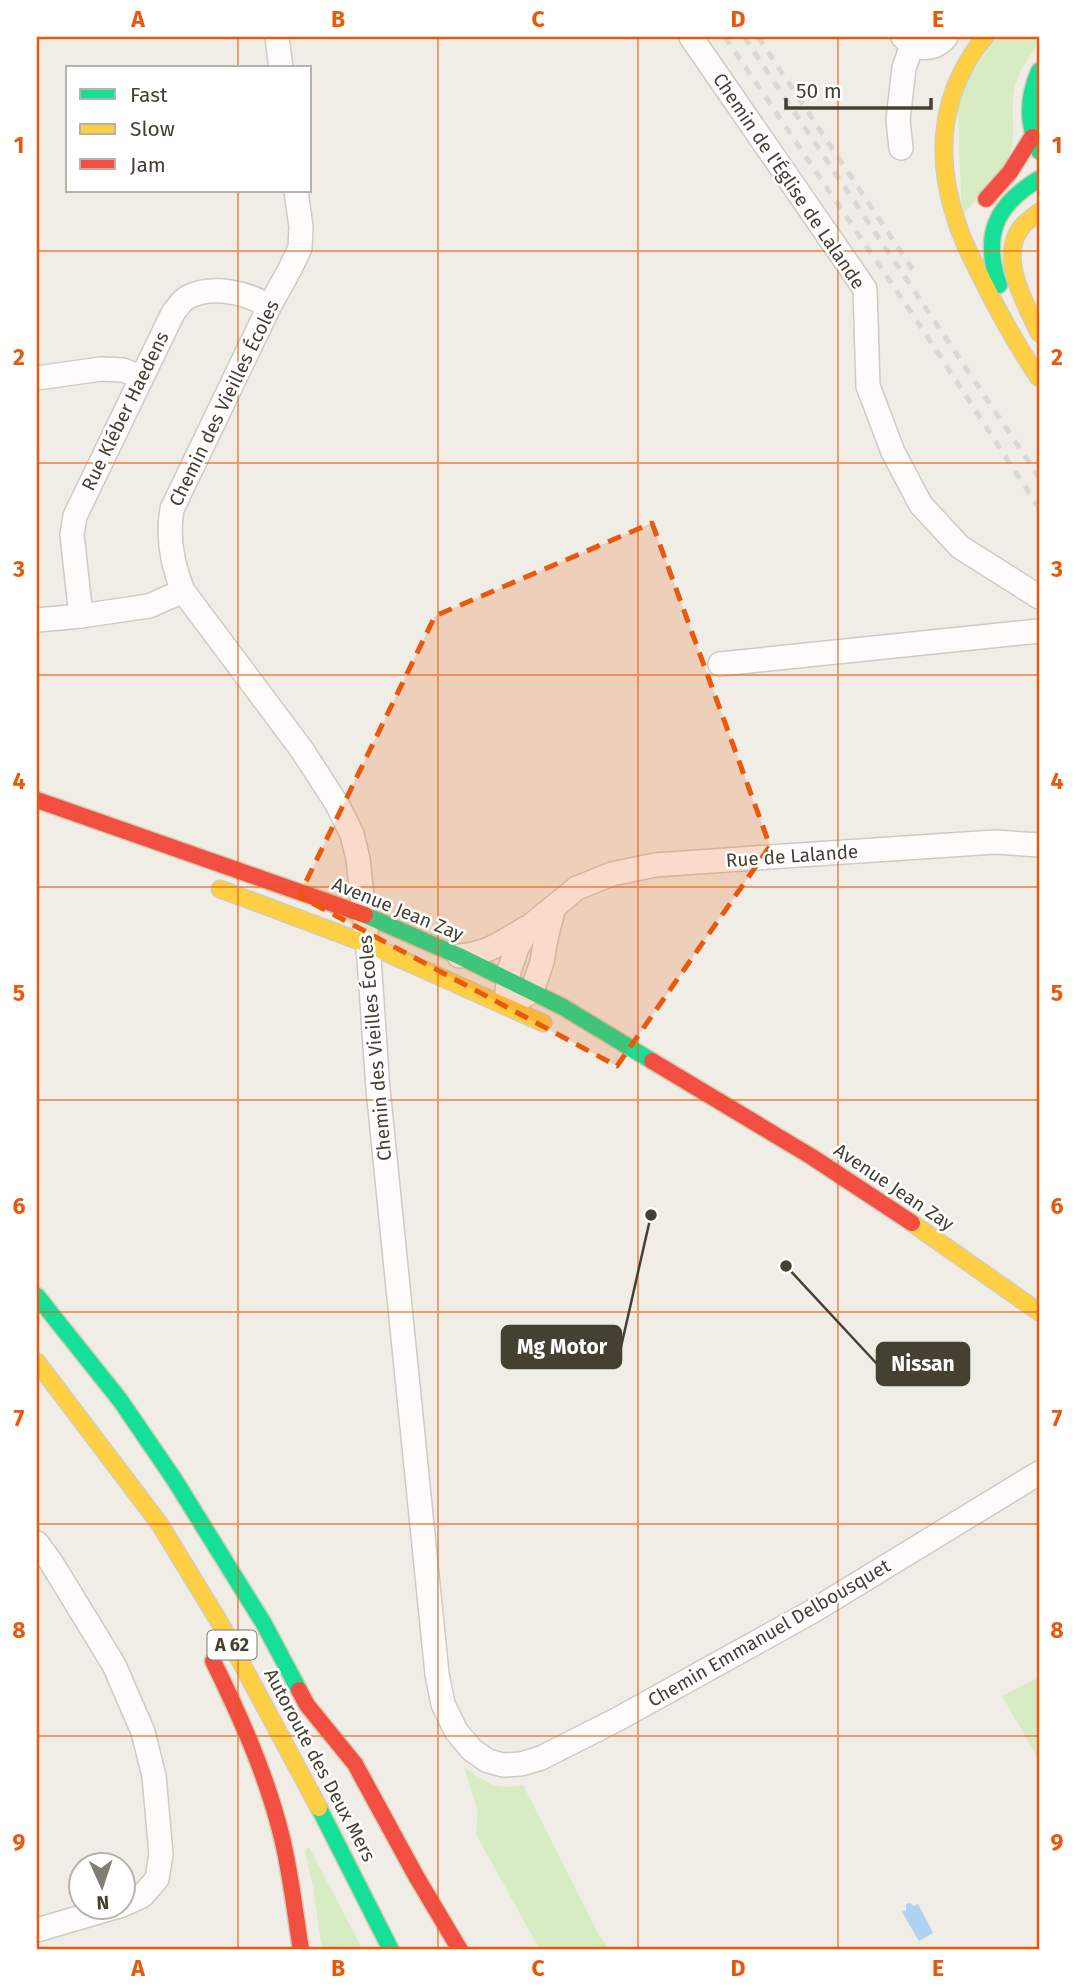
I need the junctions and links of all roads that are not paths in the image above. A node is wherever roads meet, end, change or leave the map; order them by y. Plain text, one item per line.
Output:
1 (277, 37) edge
2 (691, 37) edge
3 (946, 37) edge
4 (985, 37) edge
5 (908, 41) edge
6 (281, 66) edge
7 (1039, 71) edge
8 (1036, 144) edge
9 (901, 148) dead end
10 (1039, 179) edge
11 (296, 192) edge
12 (1039, 212) edge
13 (966, 246) junction
14 (269, 307) junction
15 (1039, 333) edge
16 (1039, 355) edge
17 (141, 377) junction
18 (37, 378) edge
19 (1039, 378) edge
20 (183, 591) junction
21 (1039, 597) edge
22 (81, 616) junction
23 (37, 620) edge
24 (1039, 631) edge
25 (720, 664) dead end
26 (37, 800) edge
27 (1039, 845) edge
28 (204, 883) dead end
29 (554, 907) junction
30 (362, 914) junction
31 (529, 927) junction
32 (367, 944) junction
33 (459, 956) junction
34 (508, 980) junction
35 (532, 991) junction
36 (507, 1006) junction
37 (556, 1028) dead end
38 (605, 1051) dead end
39 (722, 1103) junction
40 (37, 1296) edge
41 (1039, 1312) edge
42 (37, 1364) edge
43 (1039, 1473) edge
44 (113, 1488) dead end
45 (37, 1543) edge
46 (205, 1644) dead end
47 (307, 1705) junction
48 (488, 1761) joint
49 (337, 1766) dead end
50 (136, 1899) edge
51 (72, 1920) edge
52 (37, 1930) edge
53 (300, 1950) edge
54 (391, 1950) edge
55 (460, 1950) edge

1 - 6 street
2 - 21 street, Chemin de l'Église de Lalande
3 - 5 street
4 - 13 main road
5 - 9 street
7 - 8 main road
8 - 13 main road
10 - 16 main road
11 - 14 street, Chemin des Vieilles Écoles
12 - 15 main road
13 - 19 main road
14 - 17 street, Rue Kléber Haedens
14 - 20 street, Chemin des Vieilles Écoles
17 - 18 street
17 - 22 street, Rue Kléber Haedens
20 - 22 street
20 - 30 street, Chemin des Vieilles Écoles
22 - 23 street
24 - 25 street
26 - 30 main road, Avenue Jean Zay
27 - 29 street, Rue de Lalande
28 - 32 main road
29 - 31 street, Rue de Lalande
29 - 35 street
30 - 32 street, Chemin des Vieilles Écoles
30 - 33 main road, Avenue Jean Zay
31 - 33 street, Rue de Lalande
31 - 34 street, Rue de Lalande
32 - 36 main road
32 - 48 street, Chemin des Vieilles Écoles
33 - 34 main road, Avenue Jean Zay
34 - 35 main road, Avenue Jean Zay
34 - 36 street, Rue de Lalande
35 - 36 street
35 - 39 main road, Avenue Jean Zay
36 - 37 main road
38 - 39 main road, Avenue Jean Zay
39 - 41 main road, Avenue Jean Zay
40 - 47 main road, A 62
42 - 44 main road
42 - 54 main road, Autoroute des Deux Mers / A 62
43 - 48 street, Chemin Emmanuel Delbousquet
45 - 50 street
46 - 53 main road
47 - 49 main road, Autoroute des Deux Mers / A 62
47 - 55 main road
51 - 52 street

